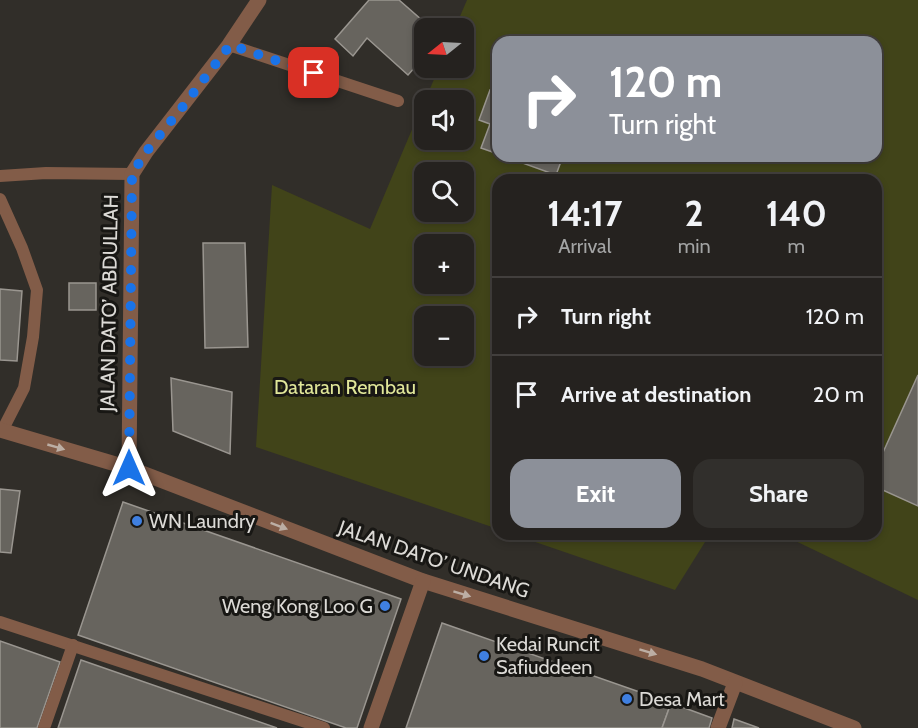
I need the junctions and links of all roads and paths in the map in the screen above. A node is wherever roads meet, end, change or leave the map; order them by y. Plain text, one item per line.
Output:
1 (259, 0) edge
2 (230, 45) junction
3 (398, 100) dead end
4 (132, 174) junction
5 (0, 176) edge
6 (0, 199) edge
7 (1, 430) edge
8 (129, 468) junction
9 (423, 581) junction
10 (0, 622) edge
11 (73, 645) junction
12 (735, 682) junction
13 (44, 728) edge
14 (324, 728) edge
15 (371, 728) edge
16 (718, 728) edge
17 (854, 728) edge

1 - 2 street, JALAN DATO’ ABDULLAH
2 - 3 lane
2 - 4 street, JALAN DATO’ ABDULLAH
4 - 5 lane
4 - 8 street, JALAN DATO’ ABDULLAH
6 - 7 lane
7 -> 8 street, JALAN DATO’ UNDANG
8 -> 9 street, JALAN DATO’ UNDANG
9 -> 12 street, JALAN DATO’ UNDANG
9 - 15 street
10 - 11 lane
11 - 13 lane
11 - 14 lane
12 - 16 street
12 - 17 street, JALAN DATO’ UNDANG

